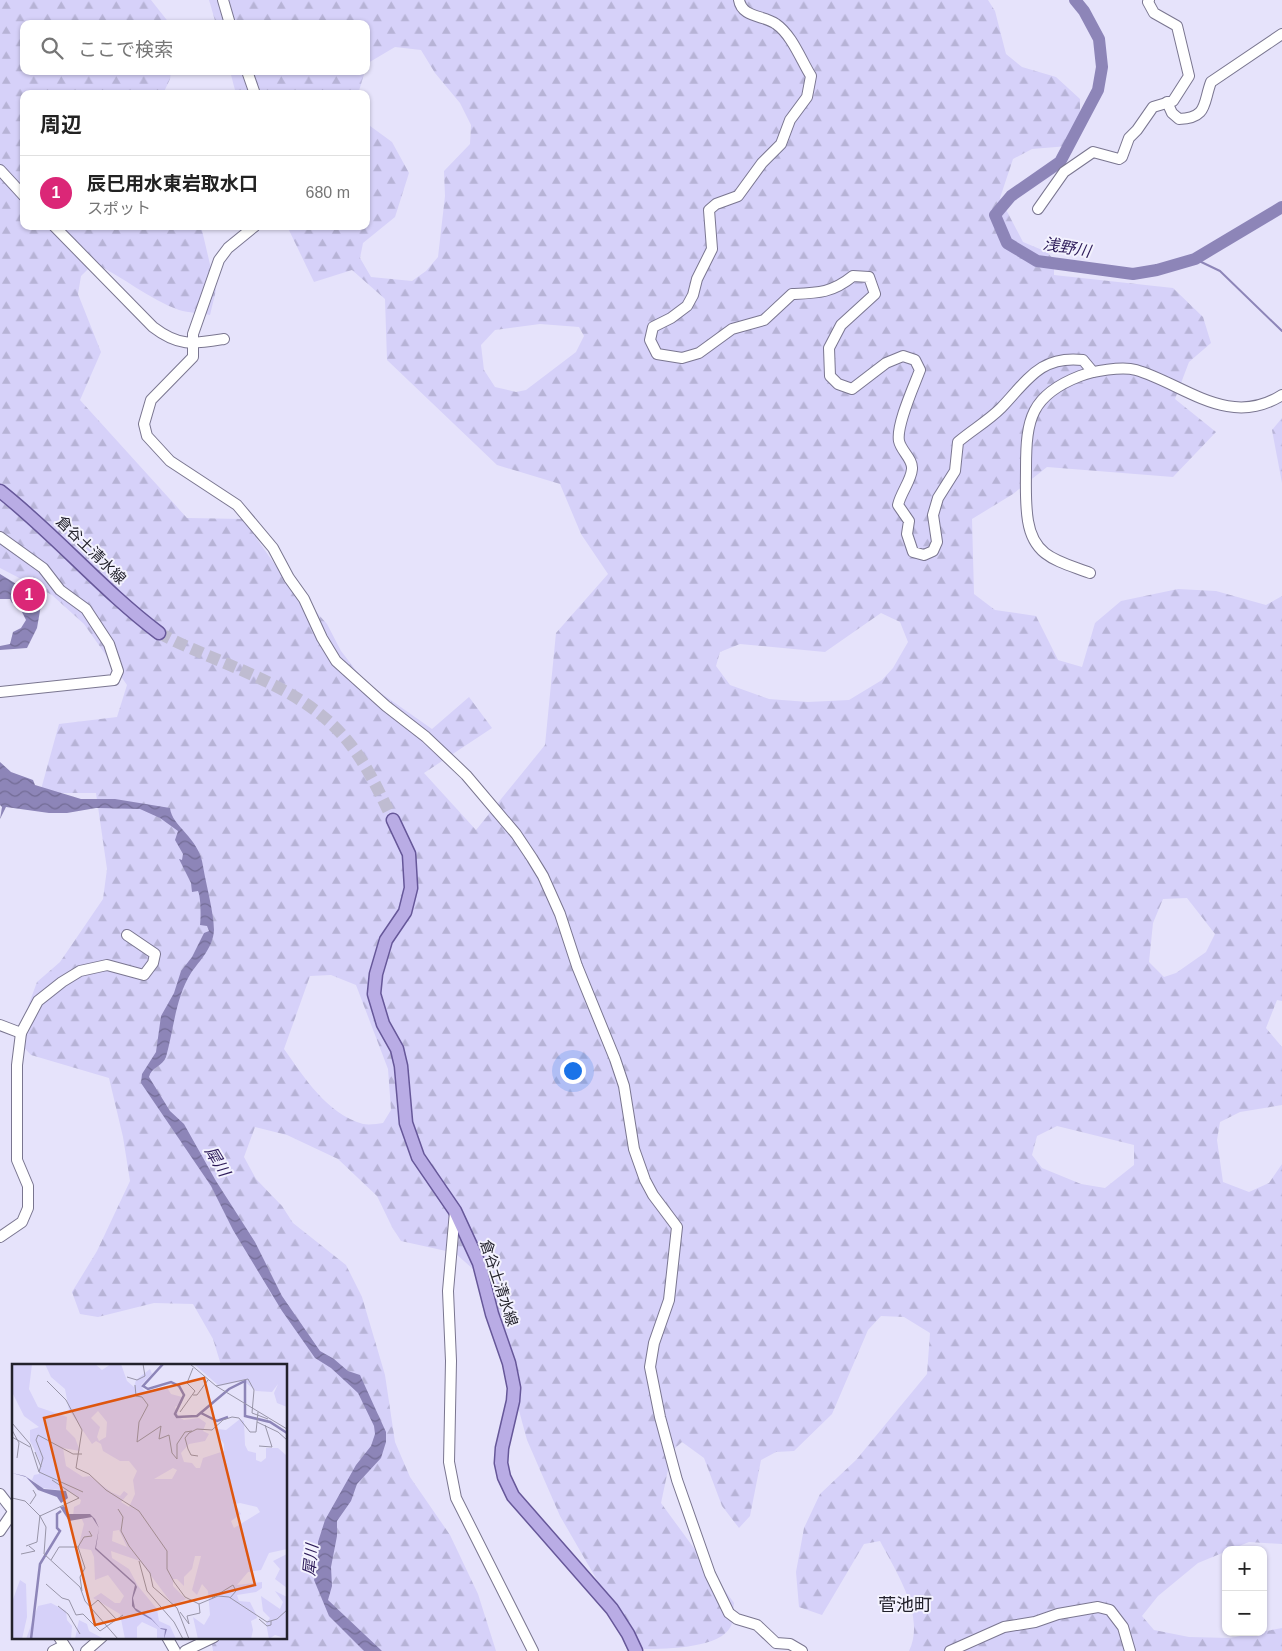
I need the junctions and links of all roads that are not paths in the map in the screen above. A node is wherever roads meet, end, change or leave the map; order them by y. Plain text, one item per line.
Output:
1 (223, 0) edge
2 (739, 0) edge
3 (1149, 0) edge
4 (229, 20) edge
5 (1282, 34) edge
6 (248, 75) edge
7 (254, 90) edge
8 (1167, 102) junction
9 (0, 170) edge
10 (20, 192) edge
11 (1038, 210) dead end
12 (58, 230) edge
13 (250, 230) edge
14 (224, 339) dead end
15 (193, 344) junction
16 (1093, 372) junction
17 (1282, 395) edge
18 (0, 490) edge
19 (0, 537) edge
20 (1090, 573) dead end
21 (160, 633) tunnel mouth
22 (0, 692) edge
23 (393, 820) tunnel mouth
24 (127, 935) dead end
25 (0, 1025) edge
26 (21, 1033) junction
27 (455, 1211) junction
28 (0, 1237) edge
29 (0, 1494) edge
30 (12, 1507) edge
31 (0, 1531) edge
32 (101, 1638) edge
33 (168, 1638) edge
34 (212, 1638) edge
35 (63, 1645) edge
36 (53, 1651) edge
37 (86, 1651) edge
38 (175, 1651) edge
39 (185, 1651) edge
40 (533, 1651) edge
41 (636, 1651) edge
42 (802, 1651) edge
43 (950, 1651) edge
44 (1130, 1651) edge

1 - 4 street
2 - 16 street
3 - 8 street
5 - 8 street
6 - 7 street
8 - 11 street
9 - 10 street
12 - 15 street
13 - 15 street
14 - 15 street
15 - 42 street
16 - 17 street
16 - 20 street
18 - 21 main road, 倉谷土清水線
19 - 22 street
23 - 27 main road, 倉谷土清水線
24 - 26 street
25 - 26 street
26 - 28 street
27 - 40 street
27 - 41 main road, 倉谷土清水線
29 - 30 street
30 - 31 street
32 - 37 street
33 - 38 street
34 - 39 street
35 - 36 street
43 - 44 street

